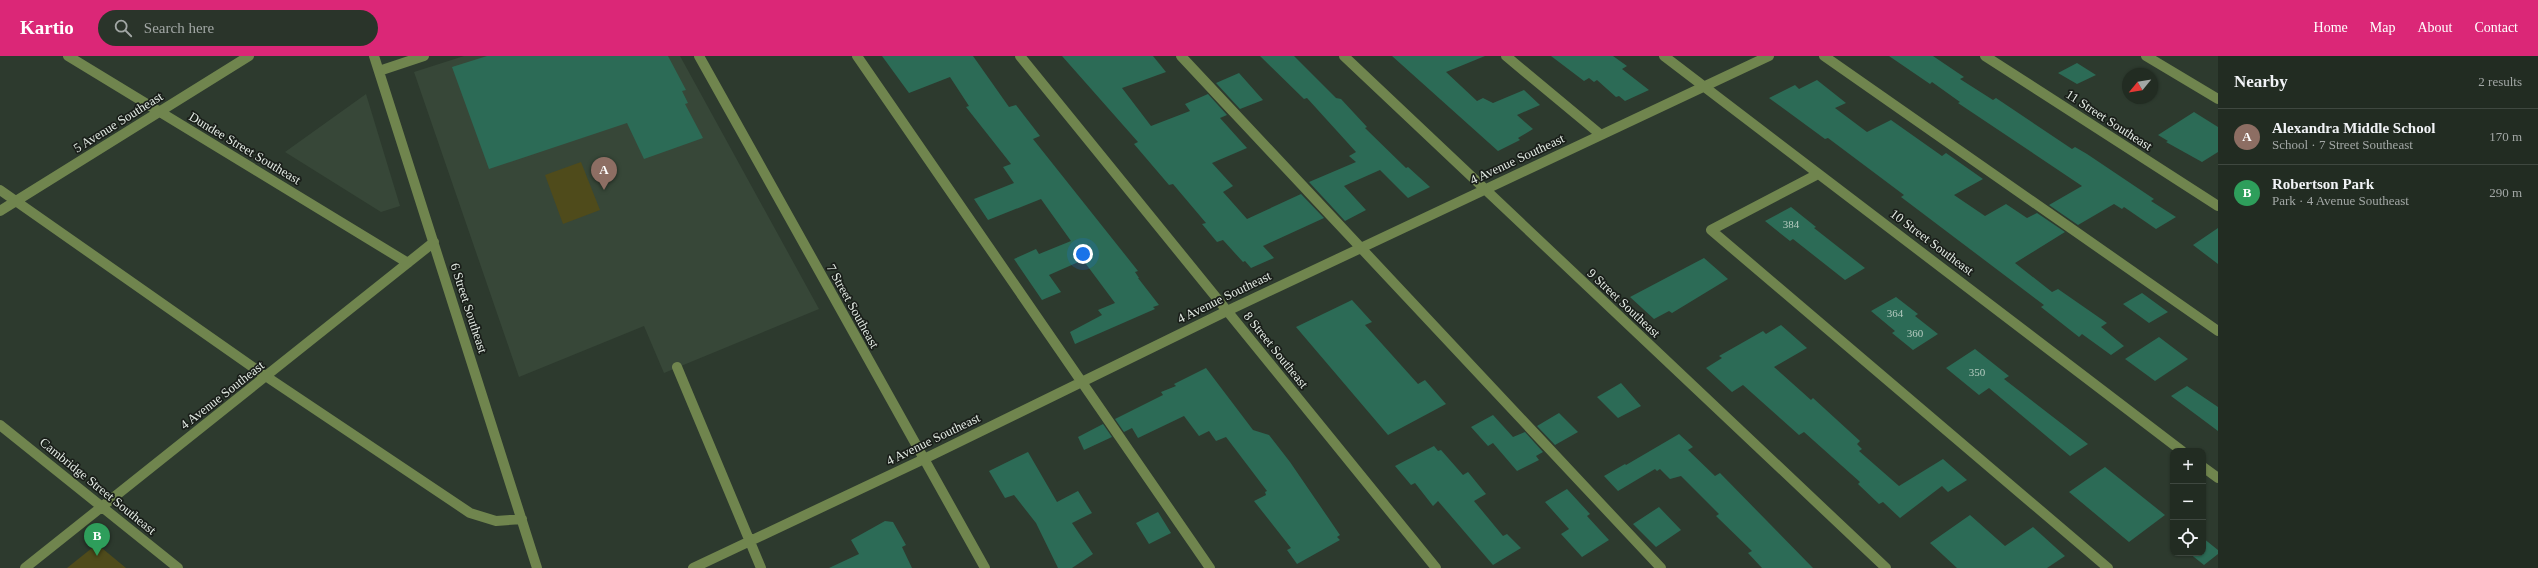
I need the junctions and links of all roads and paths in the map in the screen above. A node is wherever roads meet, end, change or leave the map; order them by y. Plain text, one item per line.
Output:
1 (68, 56) edge
2 (249, 56) edge
3 (374, 56) edge
4 (424, 56) edge
5 (699, 56) edge
6 (857, 56) edge
7 (1020, 56) edge
8 (1181, 56) edge
9 (1344, 56) edge
10 (1506, 56) edge
11 (1664, 56) edge
12 (1769, 56) edge
13 (1824, 56) edge
14 (1985, 56) edge
15 (2146, 56) edge
16 (379, 71) junction
17 (1704, 87) junction
18 (2218, 99) edge
19 (159, 112) junction
20 (1601, 135) junction
21 (1818, 174) junction
22 (1486, 189) junction
23 (0, 190) edge
24 (16, 201) junction
25 (2218, 206) edge
26 (0, 211) edge
27 (434, 242) junction
28 (1361, 248) junction
29 (408, 263) junction
30 (1227, 311) junction
31 (2218, 331) edge
32 (677, 367) dead end
33 (268, 377) junction
34 (1081, 382) junction
35 (0, 425) edge
36 (2178, 448) edge
37 (924, 460) junction
38 (2206, 469) edge
39 (2218, 478) edge
40 (101, 508) junction
41 (522, 519) junction
42 (750, 542) junction
43 (25, 568) edge
44 (178, 568) edge
45 (537, 568) edge
46 (694, 568) edge
47 (761, 568) edge
48 (985, 568) edge
49 (1210, 568) edge
50 (1436, 568) edge
51 (1661, 568) edge
52 (1886, 568) edge
53 (2108, 568) edge

1 - 19 street, Dundee Street Southeast
2 - 19 street, 5 Avenue Southeast
3 - 16 street, 6 Street Southeast
4 - 16 street
5 - 37 street, 7 Street Southeast
6 - 34 street
7 - 30 street, 8 Street Southeast
8 - 28 street
9 - 22 street, 9 Street Southeast
10 - 20 street
11 - 17 street, 10 Street Southeast
12 - 17 street, 4 Avenue Southeast
13 - 31 street
14 - 25 street, 11 Street Southeast
15 - 18 street
16 - 27 street, 6 Street Southeast
17 - 20 street, 4 Avenue Southeast
17 - 21 street, 10 Street Southeast
19 - 24 street, 5 Avenue Southeast
19 - 29 street, Dundee Street Southeast
20 - 22 street, 4 Avenue Southeast
21 - 36 street, 10 Street Southeast
21 - 53 street
22 - 28 street, 4 Avenue Southeast
22 - 52 street, 9 Street Southeast
23 - 24 street
24 - 26 street, 5 Avenue Southeast
24 - 33 street
27 - 29 street, 4 Avenue Southeast
27 - 41 street, 6 Street Southeast
28 - 30 street, 4 Avenue Southeast
28 - 51 street
29 - 33 street, 4 Avenue Southeast
30 - 34 street, 4 Avenue Southeast
30 - 50 street, 8 Street Southeast
32 - 42 street
33 - 40 street, 4 Avenue Southeast
33 - 41 street
34 - 37 street, 4 Avenue Southeast
34 - 49 street
35 - 40 street, Cambridge Street Southeast
37 - 42 street, 4 Avenue Southeast
37 - 48 street, 7 Street Southeast
38 - 39 street
40 - 43 street, 4 Avenue Southeast
40 - 44 street, Cambridge Street Southeast
41 - 45 street, 6 Street Southeast
42 - 46 street, 4 Avenue Southeast
42 - 47 street

